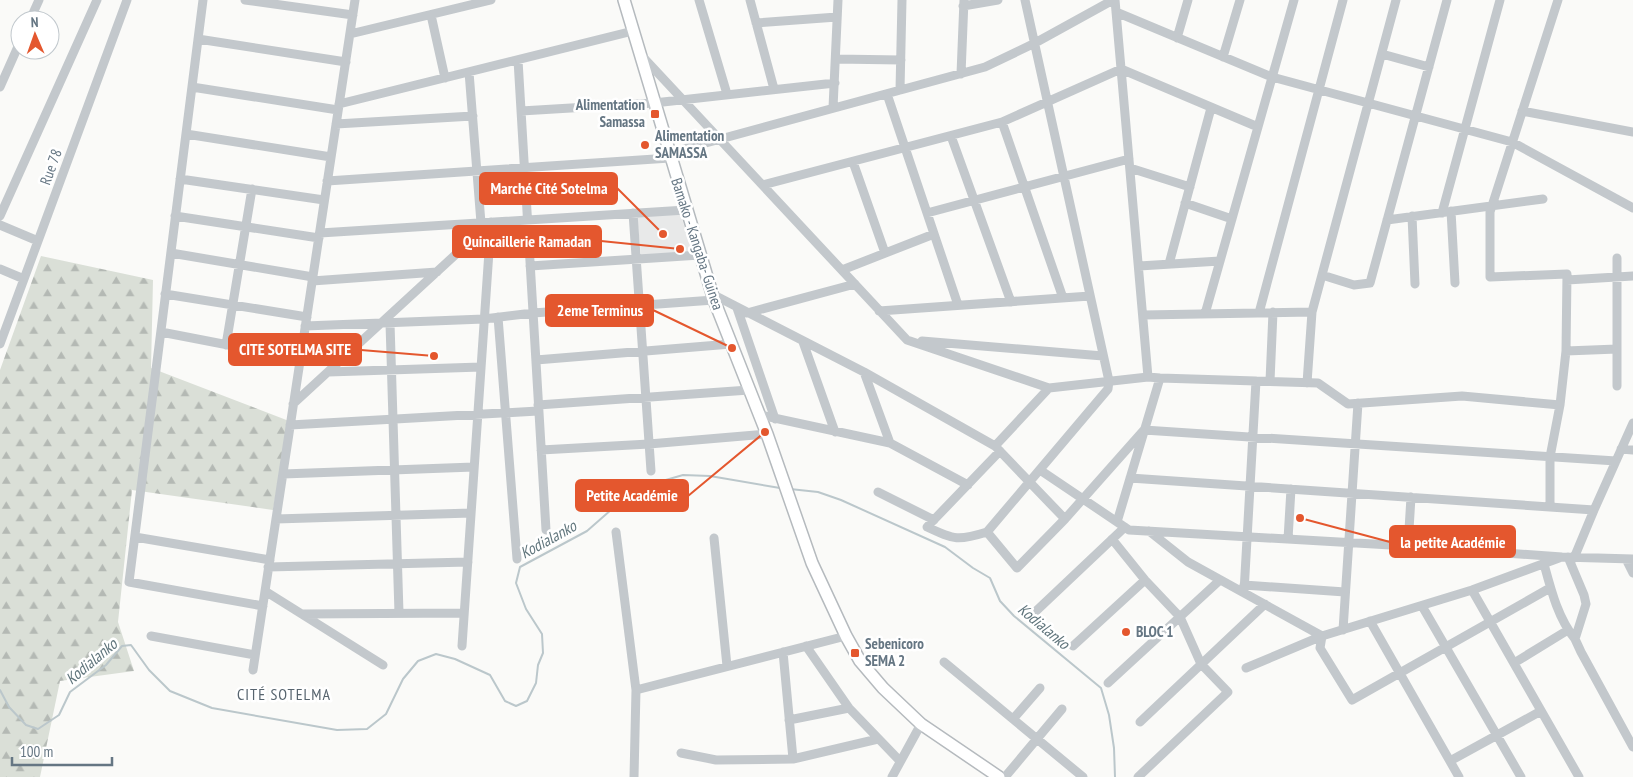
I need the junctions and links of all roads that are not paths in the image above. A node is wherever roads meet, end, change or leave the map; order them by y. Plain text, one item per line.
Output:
1 (97, 0) edge
2 (127, 0) edge
3 (203, 0) edge
4 (245, 0) edge
5 (355, 0) edge
6 (491, 0) edge
7 (624, 0) edge
8 (699, 0) edge
9 (750, 0) edge
10 (838, 0) edge
11 (902, 0) edge
12 (998, 0) edge
13 (1026, 0) edge
14 (1114, 0) edge
15 (1188, 0) edge
16 (1240, 0) edge
17 (1294, 0) edge
18 (1343, 0) edge
19 (1396, 0) edge
20 (1447, 0) edge
21 (1500, 0) edge
22 (1558, 0) edge
23 (964, 3) edge
24 (1116, 12) junction
25 (431, 15) junction
26 (353, 16) junction
27 (837, 17) junction
28 (756, 23) junction
29 (633, 31) junction
30 (350, 34) junction
31 (1177, 38) junction
32 (198, 39) junction
33 (1035, 43) junction
34 (638, 52) junction
35 (1382, 54) junction
36 (1223, 57) junction
37 (836, 59) junction
38 (12, 60) edge
39 (518, 60) junction
40 (901, 60) junction
41 (346, 62) junction
42 (1429, 67) junction
43 (1121, 69) junction
44 (469, 72) junction
45 (961, 74) junction
46 (1272, 77) junction
47 (445, 78) junction
48 (835, 83) junction
49 (0, 87) edge
50 (192, 87) junction
51 (774, 89) junction
52 (900, 90) junction
53 (1319, 90) junction
54 (726, 94) junction
55 (887, 94) junction
56 (682, 99) junction
57 (1048, 102) junction
58 (654, 103) junction
59 (1368, 103) junction
60 (339, 107) junction
61 (833, 108) junction
62 (1211, 108) junction
63 (521, 111) junction
64 (1522, 111) junction
65 (473, 116) junction
66 (1416, 116) junction
67 (1002, 122) junction
68 (336, 124) junction
69 (1258, 127) junction
70 (1465, 129) junction
71 (1633, 132) edge
72 (186, 134) junction
73 (951, 136) junction
74 (720, 139) junction
75 (1512, 142) junction
76 (905, 149) junction
77 (670, 155) junction
78 (331, 157) junction
79 (1129, 159) junction
80 (853, 162) junction
81 (524, 168) junction
82 (1130, 168) junction
83 (477, 171) junction
84 (1064, 176) junction
85 (180, 179) junction
86 (327, 181) junction
87 (762, 185) junction
88 (1024, 186) junction
89 (1190, 187) junction
90 (252, 189) junction
91 (1543, 199) dead end
92 (324, 200) junction
93 (974, 200) junction
94 (1185, 204) junction
95 (1491, 206) junction
96 (1633, 208) edge
97 (686, 210) junction
98 (1446, 212) junction
99 (633, 213) junction
100 (927, 213) junction
101 (0, 216) edge
102 (175, 216) junction
103 (1412, 216) junction
104 (1232, 219) junction
105 (527, 220) junction
106 (1387, 220) junction
107 (491, 222) junction
108 (481, 223) junction
109 (0, 224) edge
110 (246, 227) junction
111 (934, 234) junction
112 (319, 235) junction
113 (38, 241) junction
114 (171, 253) junction
115 (885, 253) junction
116 (700, 255) junction
117 (1617, 258) dead end
118 (636, 259) junction
119 (1220, 261) junction
120 (1169, 264) junction
121 (240, 265) junction
122 (530, 266) junction
123 (1138, 266) junction
124 (0, 269) edge
125 (842, 270) junction
126 (437, 272) junction
127 (1322, 275) junction
128 (1633, 276) edge
129 (1617, 277) junction
130 (24, 279) junction
131 (312, 279) junction
132 (1567, 280) junction
133 (1455, 283) dead end
134 (855, 284) junction
135 (1415, 284) dead end
136 (166, 294) junction
137 (1090, 296) junction
138 (713, 297) junction
139 (1063, 298) junction
140 (1011, 302) junction
141 (233, 305) junction
142 (639, 305) junction
143 (958, 305) junction
144 (737, 308) junction
145 (879, 311) junction
146 (1273, 312) junction
147 (1312, 312) junction
148 (533, 313) junction
149 (747, 313) junction
150 (1259, 313) junction
151 (1205, 314) junction
152 (1143, 315) junction
153 (498, 318) junction
154 (484, 319) junction
155 (4, 322) edge
156 (306, 322) junction
157 (385, 323) junction
158 (160, 332) junction
159 (907, 340) junction
160 (803, 342) junction
161 (0, 344) edge
162 (731, 344) junction
163 (226, 345) junction
164 (1617, 349) junction
165 (1566, 351) junction
166 (643, 352) junction
167 (1103, 356) junction
168 (300, 359) junction
169 (536, 360) junction
170 (481, 367) junction
171 (391, 370) junction
172 (328, 372) junction
173 (864, 372) junction
174 (1148, 377) junction
175 (1160, 378) junction
176 (1109, 381) junction
177 (1256, 381) junction
178 (1270, 381) junction
179 (1308, 383) junction
180 (1617, 386) dead end
181 (1049, 388) junction
182 (749, 390) junction
183 (646, 397) junction
184 (1358, 403) junction
185 (293, 404) junction
186 (1560, 405) junction
187 (538, 408) junction
188 (506, 413) junction
189 (478, 415) junction
190 (760, 415) junction
191 (775, 419) junction
192 (393, 420) junction
193 (1633, 423) edge
194 (290, 425) junction
195 (1144, 430) junction
196 (835, 432) junction
197 (767, 434) junction
198 (1253, 438) junction
199 (649, 444) junction
200 (890, 444) junction
201 (1355, 444) junction
202 (998, 448) junction
203 (1622, 449) junction
204 (541, 450) junction
205 (1633, 450) edge
206 (1550, 457) junction
207 (1616, 461) junction
208 (474, 467) junction
209 (394, 470) junction
210 (1040, 470) junction
211 (651, 471) dead end
212 (283, 474) junction
213 (1130, 478) junction
214 (1030, 482) junction
215 (968, 485) junction
216 (1250, 486) junction
217 (1291, 489) junction
218 (878, 492) dead end
219 (1352, 493) junction
220 (1411, 497) junction
221 (1083, 498) junction
222 (1550, 507) junction
223 (1594, 510) junction
224 (471, 513) junction
225 (396, 516) junction
226 (276, 519) junction
227 (1064, 519) junction
228 (934, 520) junction
229 (1121, 524) junction
230 (546, 530) dead end
231 (1149, 531) junction
232 (616, 532) dead end
233 (988, 532) junction
234 (1247, 536) junction
235 (134, 537) junction
236 (714, 538) dead end
237 (1288, 539) junction
238 (1112, 540) junction
239 (1348, 542) junction
240 (1408, 546) junction
241 (1568, 558) junction
242 (517, 559) dead end
243 (1629, 559) edge
244 (468, 562) junction
245 (269, 564) junction
246 (398, 564) junction
247 (1544, 564) junction
248 (1633, 573) edge
249 (1145, 580) junction
250 (1220, 580) junction
251 (1550, 588) junction
252 (1244, 589) junction
253 (1472, 590) junction
254 (265, 591) junction
255 (1345, 592) junction
256 (1265, 604) junction
257 (263, 606) junction
258 (1422, 606) junction
259 (399, 613) junction
260 (464, 613) junction
261 (1034, 613) dead end
262 (302, 614) junction
263 (1180, 617) junction
264 (1370, 621) junction
265 (1490, 622) junction
266 (1342, 630) junction
267 (1568, 630) junction
268 (151, 636) dead end
269 (846, 636) junction
270 (1322, 636) junction
271 (1575, 639) junction
272 (462, 646) dead end
273 (806, 646) junction
274 (1073, 646) dead end
275 (1446, 647) junction
276 (783, 652) junction
277 (255, 655) junction
278 (944, 662) dead end
279 (1514, 663) junction
280 (1201, 664) junction
281 (383, 665) dead end
282 (727, 666) junction
283 (1246, 668) dead end
284 (253, 670) dead end
285 (1399, 673) junction
286 (1108, 684) dead end
287 (1040, 688) dead end
288 (636, 690) junction
289 (849, 708) junction
290 (1062, 709) dead end
291 (1541, 711) junction
292 (1013, 719) junction
293 (789, 720) junction
294 (1140, 722) dead end
295 (921, 724) junction
296 (1497, 736) junction
297 (878, 739) junction
298 (1037, 739) junction
299 (1633, 747) edge
300 (681, 754) dead end
301 (793, 759) junction
302 (900, 761) junction
303 (1450, 761) junction
304 (634, 777) edge
305 (892, 777) edge
306 (999, 777) edge
307 (1005, 777) edge
308 (1083, 777) edge
309 (1138, 777) edge
310 (1459, 777) edge
311 (1521, 777) edge
312 (1579, 777) edge

1 - 101 street
2 - 113 street, Rue 78
3 - 32 street
4 - 26 street
5 - 26 street
6 - 25 street
7 - 29 main road, Bamako - Kangaba- Guinea
8 - 54 street
9 - 28 street
10 - 27 street
11 - 40 street
12 - 23 street
13 - 33 street
14 - 24 street
14 - 33 street
15 - 31 street
16 - 36 street
17 - 46 street
18 - 53 street
19 - 35 street
20 - 42 street
21 - 70 street
22 - 64 street
23 - 45 street
24 - 31 street
24 - 43 street
25 - 30 street
25 - 47 street
26 - 30 street
27 - 28 street
27 - 37 street
28 - 51 street
29 - 34 main road, Bamako - Kangaba- Guinea
29 - 39 street
30 - 41 street
31 - 36 street
32 - 41 street
32 - 50 street
33 - 45 street
33 - 57 street
34 - 56 street
34 - 58 main road, Bamako - Kangaba- Guinea
35 - 42 street
35 - 59 street
36 - 46 street
37 - 40 street
37 - 48 street
38 - 49 street
39 - 44 street
39 - 63 street
40 - 52 street
41 - 60 street
42 - 66 street
43 - 57 street
43 - 62 street
43 - 79 street
44 - 47 street
44 - 65 street
45 - 52 street
46 - 53 street
46 - 69 street
47 - 60 street
48 - 51 street
48 - 61 street
50 - 60 street
50 - 72 street
51 - 54 street
52 - 55 street
53 - 59 street
53 - 150 street
54 - 56 street
55 - 61 street
55 - 76 street
56 - 58 street
56 - 74 street
57 - 67 street
57 - 84 street
58 - 63 street
58 - 77 main road, Bamako - Kangaba- Guinea
59 - 66 street
59 - 127 street
60 - 68 street
61 - 74 street
62 - 69 street
62 - 89 street
63 - 81 street
64 - 71 street
64 - 75 street
65 - 68 street
65 - 83 street
66 - 70 street
66 - 106 street
67 - 73 street
67 - 88 street
68 - 78 street
69 - 104 street
70 - 75 street
70 - 98 street
72 - 78 street
72 - 85 street
73 - 76 street
73 - 93 street
74 - 77 street
74 - 87 street
75 - 95 street
75 - 96 street
76 - 80 street
76 - 100 street
77 - 81 street
77 - 97 main road, Bamako - Kangaba- Guinea
78 - 86 street
79 - 82 street
79 - 84 street
80 - 87 street
80 - 115 street
81 - 83 street
81 - 105 street
82 - 89 street
82 - 123 street
83 - 86 street
83 - 108 street
84 - 88 street
84 - 137 street
85 - 90 street
85 - 102 street
86 - 92 street
87 - 125 street
88 - 93 street
88 - 139 street
89 - 94 street
90 - 92 street
90 - 110 street
91 - 95 street
92 - 112 street
93 - 100 street
93 - 140 street
94 - 104 street
94 - 120 street
95 - 98 street
95 - 132 street
97 - 99 street
97 - 116 main road, Bamako - Kangaba- Guinea
98 - 103 street
98 - 133 street
99 - 105 street
99 - 118 street
100 - 111 street
102 - 110 street
102 - 114 street
103 - 106 street
103 - 135 street
104 - 119 street
105 - 107 street
105 - 122 street
106 - 127 street
107 - 108 street
107 - 126 street
107 - 154 street
108 - 112 street
109 - 113 street
110 - 112 street
110 - 121 street
111 - 115 street
111 - 143 street
112 - 131 street
113 - 130 street, Rue 78
114 - 121 street
114 - 136 street
115 - 125 street
116 - 118 street
116 - 138 main road, Bamako - Kangaba- Guinea
117 - 129 street
118 - 122 street
118 - 142 street
119 - 120 street
119 - 151 street
120 - 123 street
121 - 131 street
121 - 141 street
122 - 148 street
123 - 152 street
124 - 130 street
125 - 134 street
126 - 131 street
126 - 157 street
127 - 147 street
128 - 129 street
129 - 132 street
129 - 164 street
130 - 155 street, Rue 78
131 - 156 street
132 - 165 street
134 - 145 street
134 - 149 street
136 - 141 street
136 - 158 street
137 - 139 street
137 - 167 street
138 - 142 street
138 - 144 street
138 - 162 main road, Bamako - Kangaba- Guinea
139 - 140 street
140 - 143 street
141 - 156 street
141 - 163 street
142 - 148 street
142 - 166 street
143 - 145 street
144 - 149 street
144 - 191 street
145 - 159 street
146 - 147 street
146 - 150 street
146 - 178 street
147 - 179 street
148 - 153 street
148 - 169 street
149 - 160 street
150 - 151 street
151 - 152 street
152 - 174 street
153 - 154 street
153 - 188 street
154 - 157 street
154 - 170 street
155 - 161 street, Rue 78
156 - 157 street
156 - 168 street
157 - 171 street
157 - 172 street
158 - 163 street
158 - 235 street
159 - 167 street
159 - 181 street
160 - 173 street
160 - 196 street
162 - 166 street
162 - 182 main road, Bamako - Kangaba- Guinea
163 - 168 street
164 - 165 street
164 - 180 street
165 - 186 street
166 - 169 street
166 - 183 street
167 - 176 street
168 - 185 street
169 - 187 street
170 - 171 street
170 - 189 street
171 - 172 street
171 - 192 street
172 - 185 street
173 - 200 street
173 - 202 street
174 - 175 street
174 - 176 street
175 - 177 street
175 - 195 street
176 - 181 street
176 - 210 street
177 - 178 street
177 - 198 street
178 - 179 street
179 - 184 street
181 - 202 street
182 - 183 street
182 - 190 main road, Bamako - Kangaba- Guinea
183 - 187 street
183 - 199 street
184 - 186 street
184 - 201 street
185 - 194 street
186 - 206 street
187 - 188 street
187 - 204 street
188 - 189 street
188 - 242 street
189 - 192 street
189 - 208 street
190 - 191 street
190 - 197 main road, Bamako - Kangaba- Guinea
191 - 196 street
192 - 194 street
192 - 209 street
193 - 203 street
194 - 212 street
195 - 198 street
195 - 213 street
195 - 221 street
196 - 200 street
197 - 199 street
197 - 269 main road, Bamako - Kangaba- Guinea
198 - 201 street
198 - 216 street
199 - 204 street
199 - 211 street
200 - 215 street
201 - 206 street
201 - 219 street
202 - 214 street
202 - 215 street
203 - 205 street
203 - 207 street
204 - 230 street
206 - 207 street
206 - 222 street
207 - 223 street
208 - 209 street
208 - 224 street
209 - 212 street
209 - 225 street
210 - 214 street
210 - 221 street
212 - 226 street
213 - 216 street
213 - 229 street
214 - 227 street
214 - 233 street
215 - 228 street
216 - 217 street
216 - 234 street
217 - 219 street
217 - 237 street
218 - 228 street
219 - 220 street
219 - 239 street
220 - 222 street
220 - 240 street
221 - 227 street
221 - 229 street
222 - 223 street
223 - 241 street
224 - 225 street
224 - 244 street
225 - 226 street
225 - 246 street
226 - 245 street
227 - 233 street
228 - 233 street
229 - 231 street
229 - 238 street
231 - 234 street
231 - 250 street
232 - 288 street
234 - 237 street
234 - 252 street
235 - 245 street
235 - 257 street
236 - 282 street
237 - 239 street
238 - 249 street
238 - 261 street
239 - 240 street
239 - 255 street
240 - 241 street
241 - 243 street
241 - 247 street
241 - 271 street
243 - 248 street
244 - 246 street
244 - 260 street
245 - 246 street
245 - 254 street
246 - 259 street
247 - 251 street
247 - 253 street
249 - 263 street
249 - 274 street
250 - 252 street
250 - 263 street
251 - 265 street
251 - 267 street
252 - 255 street
252 - 256 street
253 - 258 street
253 - 265 street
254 - 257 street
254 - 262 street
255 - 266 street
256 - 270 street
256 - 280 street
257 - 277 street
258 - 264 street
258 - 275 street
259 - 260 street
259 - 262 street
260 - 272 street
262 - 281 street
263 - 280 street
263 - 286 street
264 - 266 street
264 - 285 street
265 - 275 street
265 - 279 street
266 - 270 street
267 - 271 street
267 - 279 street
268 - 277 street
269 - 273 street
269 - 295 main road, Bamako - Kangaba- Guinea
270 - 283 street
270 - 285 street
271 - 299 street
273 - 276 street
273 - 289 street
275 - 285 street
275 - 296 street
276 - 282 street
276 - 293 street
277 - 284 street
278 - 292 street
279 - 291 street
280 - 294 street
280 - 309 street
282 - 288 street
285 - 303 street
287 - 292 street
288 - 304 street
289 - 293 street
289 - 297 street
290 - 298 street
291 - 296 street
291 - 312 street
292 - 298 street
293 - 301 street
295 - 302 street
295 - 306 main road, Bamako - Kangaba- Guinea
296 - 303 street
296 - 311 street
297 - 301 street
297 - 302 street
298 - 307 street
298 - 308 street
300 - 301 street
302 - 305 street
303 - 310 street

